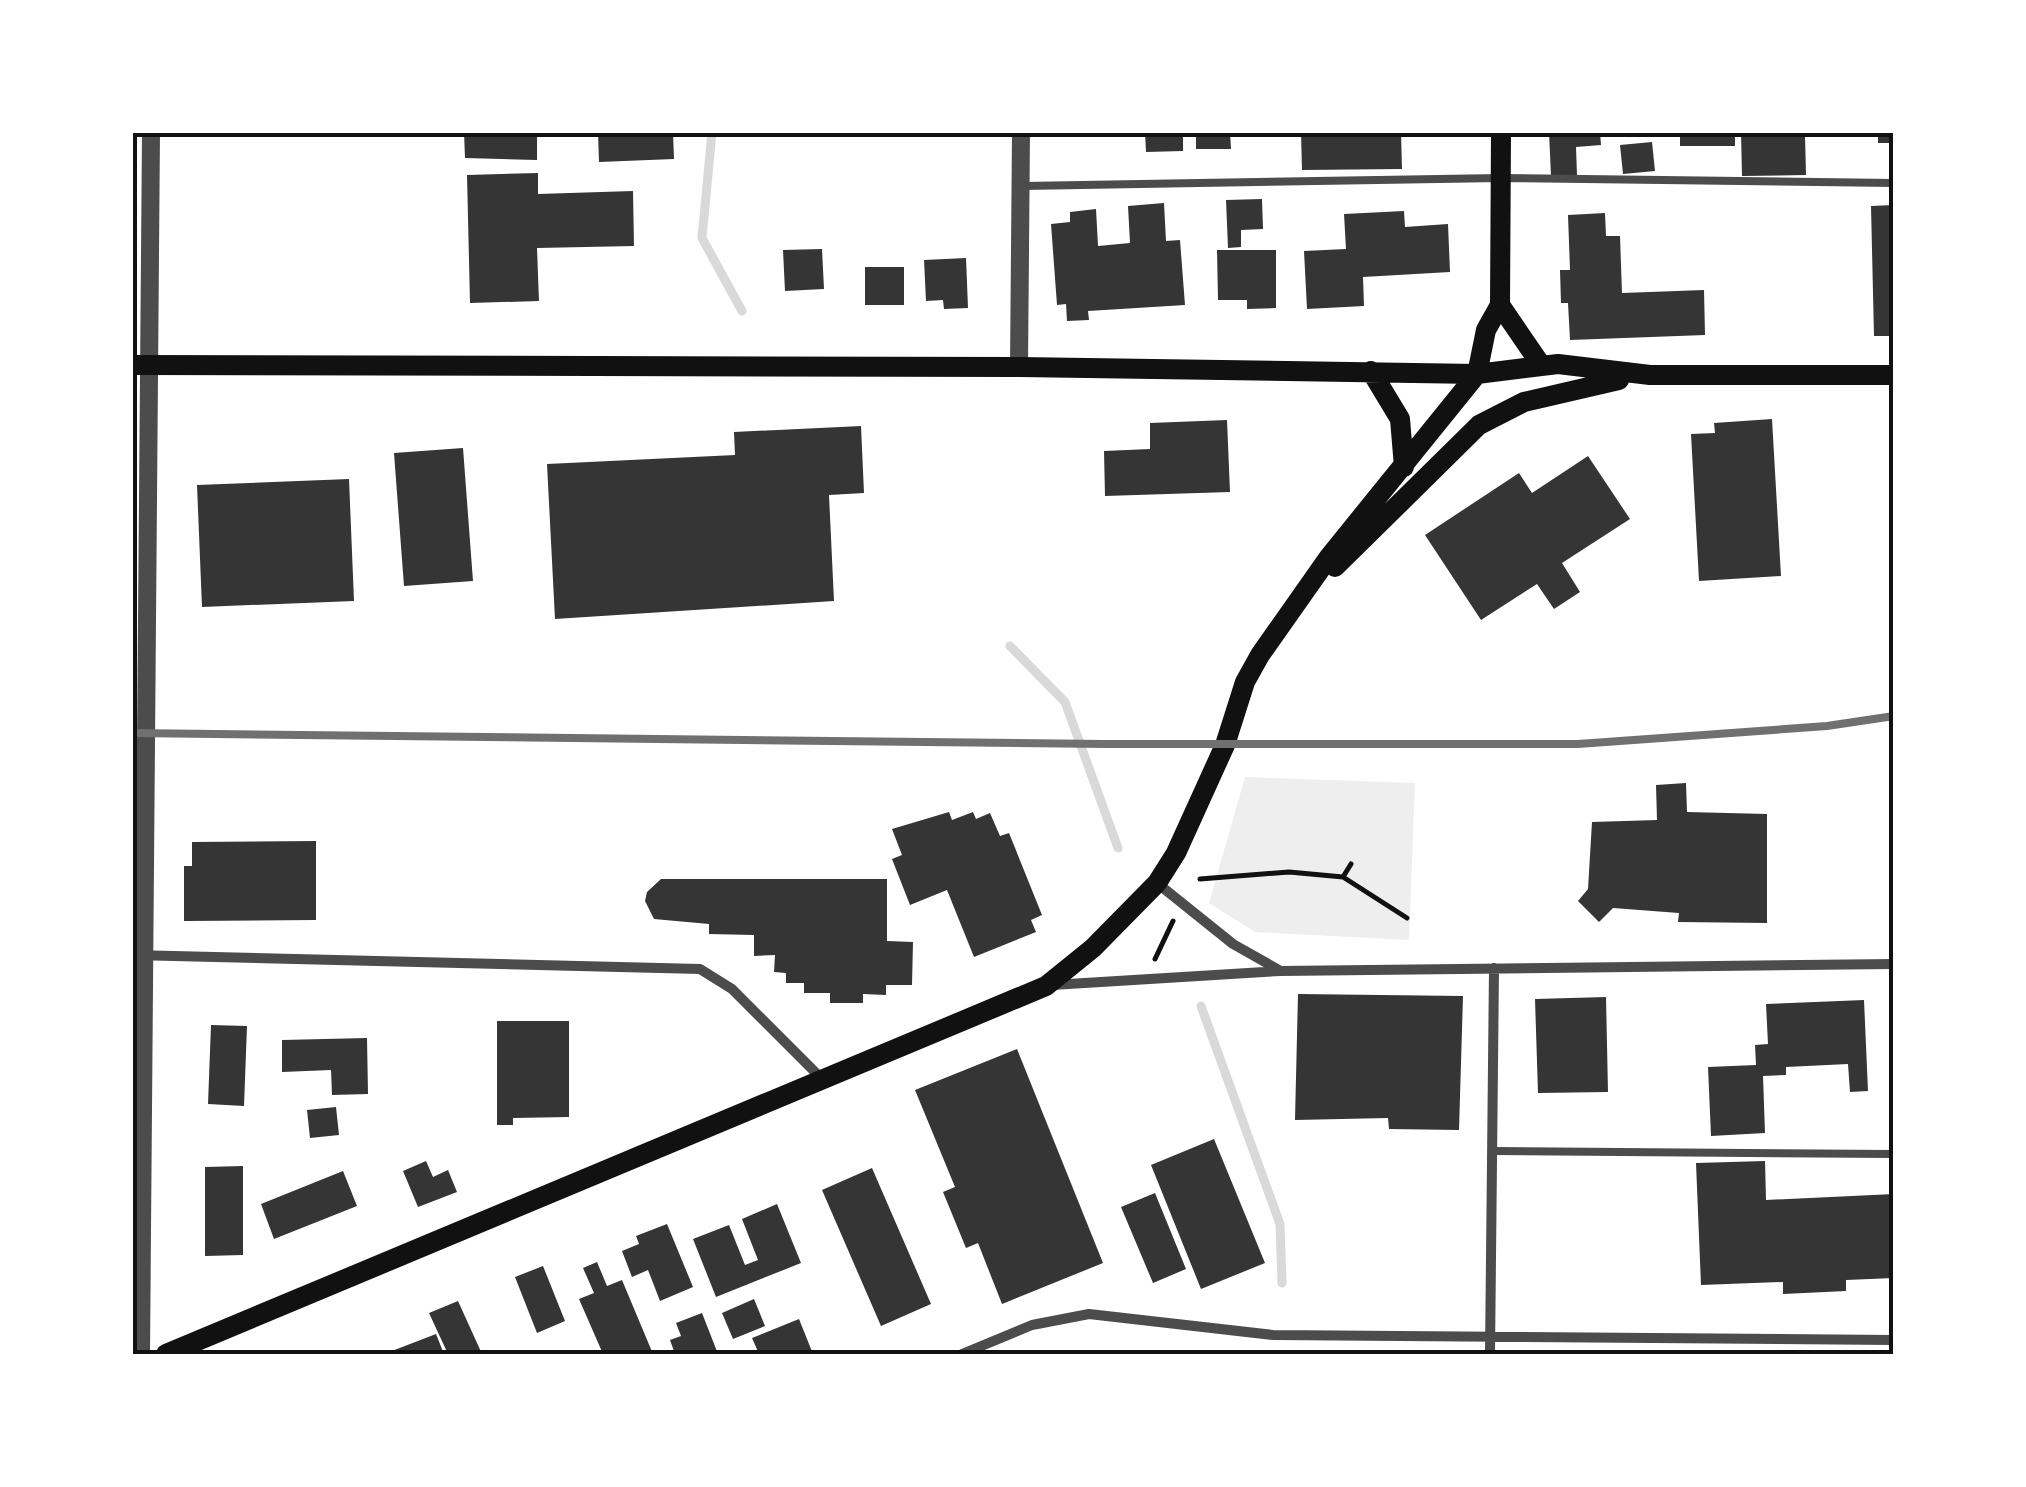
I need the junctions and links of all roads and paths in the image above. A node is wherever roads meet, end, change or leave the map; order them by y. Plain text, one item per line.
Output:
1 (151, 132) edge
2 (1021, 132) edge
3 (1501, 132) edge
4 (1500, 178) junction
5 (1894, 182) edge
6 (1020, 186) junction
7 (1500, 304) junction
8 (140, 365) edge
9 (1540, 365) junction
10 (1019, 367) junction
11 (1371, 371) junction
12 (1478, 374) junction
13 (1650, 375) junction
14 (1894, 375) edge
15 (1404, 467) junction
16 (1286, 613) junction
17 (1352, 864) dead end
18 (1343, 877) junction
19 (1200, 879) dead end
20 (1157, 884) junction
21 (1407, 918) dead end
22 (1173, 922) dead end
23 (139, 955) edge
24 (1155, 958) dead end
25 (1894, 964) edge
26 (1494, 968) junction
27 (1280, 970) junction
28 (1046, 986) junction
29 (822, 1080) junction
30 (137, 1149) edge
31 (1492, 1151) junction
32 (1894, 1154) edge
33 (1490, 1337) junction
34 (1894, 1340) edge
35 (141, 1354) edge
36 (166, 1354) edge
37 (962, 1354) edge
38 (1490, 1354) edge

1 - 8 street
2 - 6 street
3 - 4 main road
4 - 5 lane
4 - 6 lane
4 - 7 main road
6 - 10 street
7 - 9 main road
7 - 12 main road
8 - 10 main road
8 - 23 street
9 - 12 main road
9 - 13 main road
10 - 11 main road
11 - 12 main road
11 - 15 main road
12 - 15 main road
13 - 14 main road
13 - 16 main road
15 - 16 main road
16 - 20 main road
17 - 18 path
18 - 19 path
18 - 21 path
20 - 27 street
20 - 28 main road
22 - 24 path
23 - 29 street
23 - 30 street
25 - 26 street
26 - 27 street
26 - 31 street
27 - 28 street
28 - 29 main road
29 - 36 main road
30 - 35 street
31 - 32 lane
31 - 33 street
33 - 34 street
33 - 37 street
33 - 38 street

